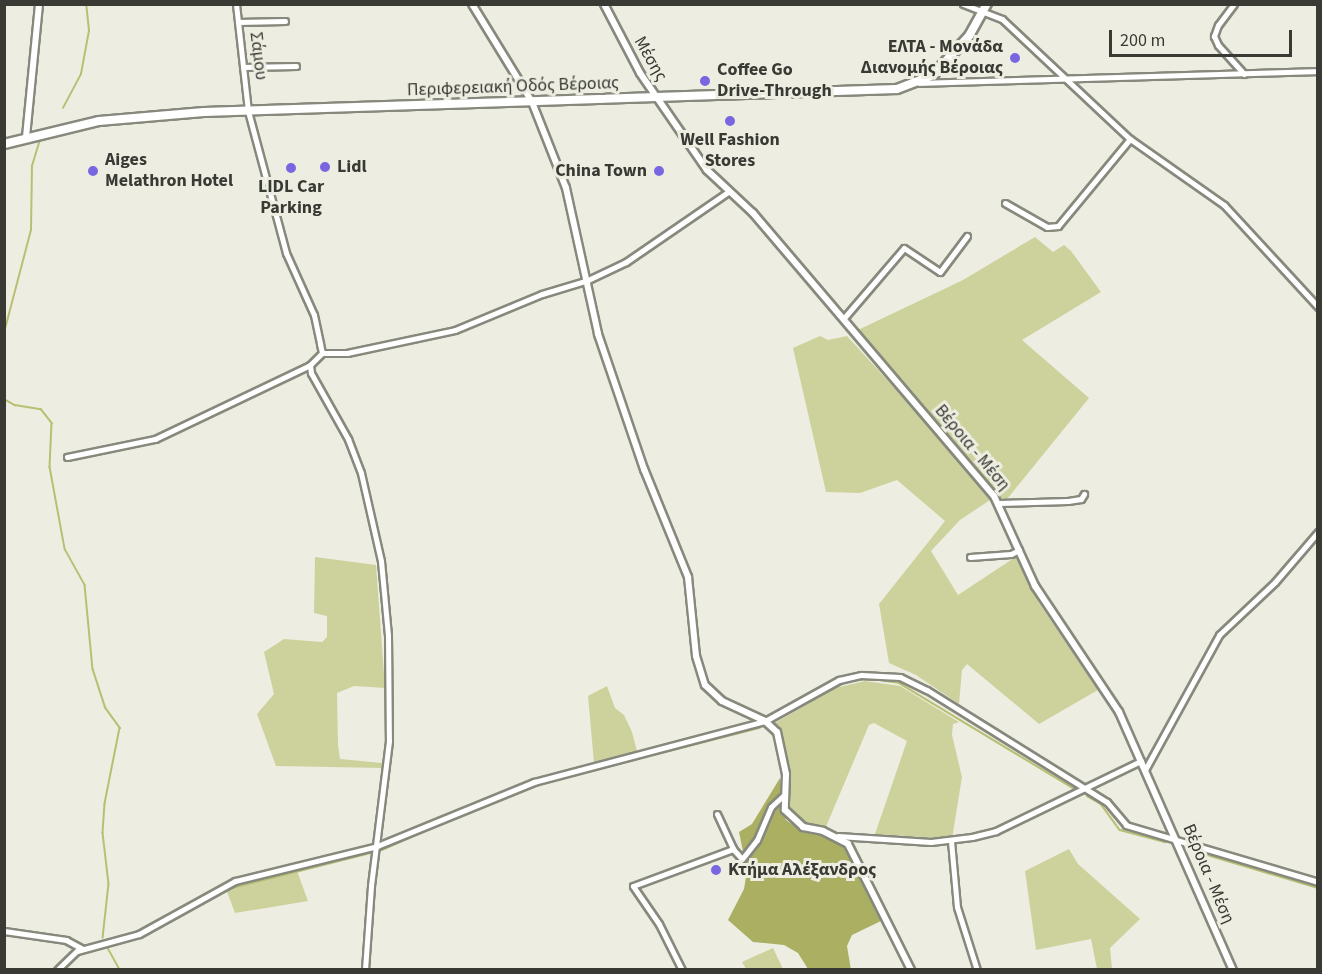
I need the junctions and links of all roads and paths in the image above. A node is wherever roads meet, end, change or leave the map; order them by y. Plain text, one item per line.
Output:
1 (39, 4) edge
2 (236, 4) edge
3 (472, 4) edge
4 (604, 4) edge
5 (963, 4) edge
6 (987, 4) edge
7 (1234, 4) edge
8 (982, 13) junction
9 (285, 21) dead end
10 (238, 22) junction
11 (296, 66) dead end
12 (243, 67) junction
13 (1317, 71) edge
14 (1244, 74) junction
15 (1065, 81) junction
16 (919, 83) junction
17 (654, 95) junction
18 (532, 102) junction
19 (248, 111) junction
20 (26, 137) junction
21 (1130, 140) junction
22 (4, 144) edge
23 (728, 192) junction
24 (1005, 203) dead end
25 (967, 236) dead end
26 (588, 280) junction
27 (1317, 307) edge
28 (844, 318) junction
29 (322, 353) junction
30 (310, 365) junction
31 (67, 457) dead end
32 (1084, 494) dead end
33 (999, 503) junction
34 (1317, 532) edge
35 (1018, 550) junction
36 (970, 557) dead end
37 (765, 721) junction
38 (1141, 761) junction
39 (1146, 768) junction
40 (1086, 790) junction
41 (784, 794) junction
42 (717, 814) dead end
43 (837, 836) junction
44 (951, 841) junction
45 (1179, 841) junction
46 (377, 846) junction
47 (733, 849) junction
48 (1317, 882) edge
49 (4, 931) edge
50 (82, 949) junction
51 (57, 969) edge
52 (365, 969) edge
53 (682, 969) edge
54 (911, 969) edge
55 (977, 969) edge
56 (1233, 969) edge

1 - 20 street
2 - 10 street, Σάμου
3 - 18 street
4 - 17 street, Μέσης
5 - 8 street
6 - 8 main road
7 - 14 street
8 - 15 street
8 - 16 main road
9 - 10 street
10 - 12 street, Σάμου
11 - 12 street
12 - 19 street, Σάμου
13 - 14 street
14 - 15 street
15 - 16 street
15 - 21 street
16 - 17 main road, Περιφερειακή Οδός Βέροιας
17 - 18 main road, Περιφερειακή Οδός Βέροιας
17 - 23 street, Βέροια - Μέση
18 - 19 main road, Περιφερειακή Οδός Βέροιας
18 - 26 street
19 - 20 main road, Περιφερειακή Οδός Βέροιας
19 - 29 street, Σάμου
20 - 22 main road, Περιφερειακή Οδός Βέροιας
21 - 24 street
21 - 27 street
23 - 26 street
23 - 28 street, Βέροια - Μέση
25 - 28 street
26 - 29 street
26 - 37 street
28 - 33 street, Βέροια - Μέση
29 - 30 street
30 - 31 street
30 - 46 street
32 - 33 street
33 - 35 street, Βέροια - Μέση
34 - 39 street
35 - 36 street
35 - 38 street, Βέροια - Μέση
37 - 40 street
37 - 41 street
37 - 46 street
38 - 39 street, Βέροια - Μέση
38 - 40 street
39 - 45 street, Βέροια - Μέση
40 - 44 street
40 - 45 street
41 - 43 street
41 - 47 street
42 - 47 street
43 - 44 street
43 - 54 street
44 - 55 street
45 - 48 street
45 - 56 street, Βέροια - Μέση
46 - 50 street
46 - 52 street
47 - 53 street
49 - 50 street
50 - 51 street

